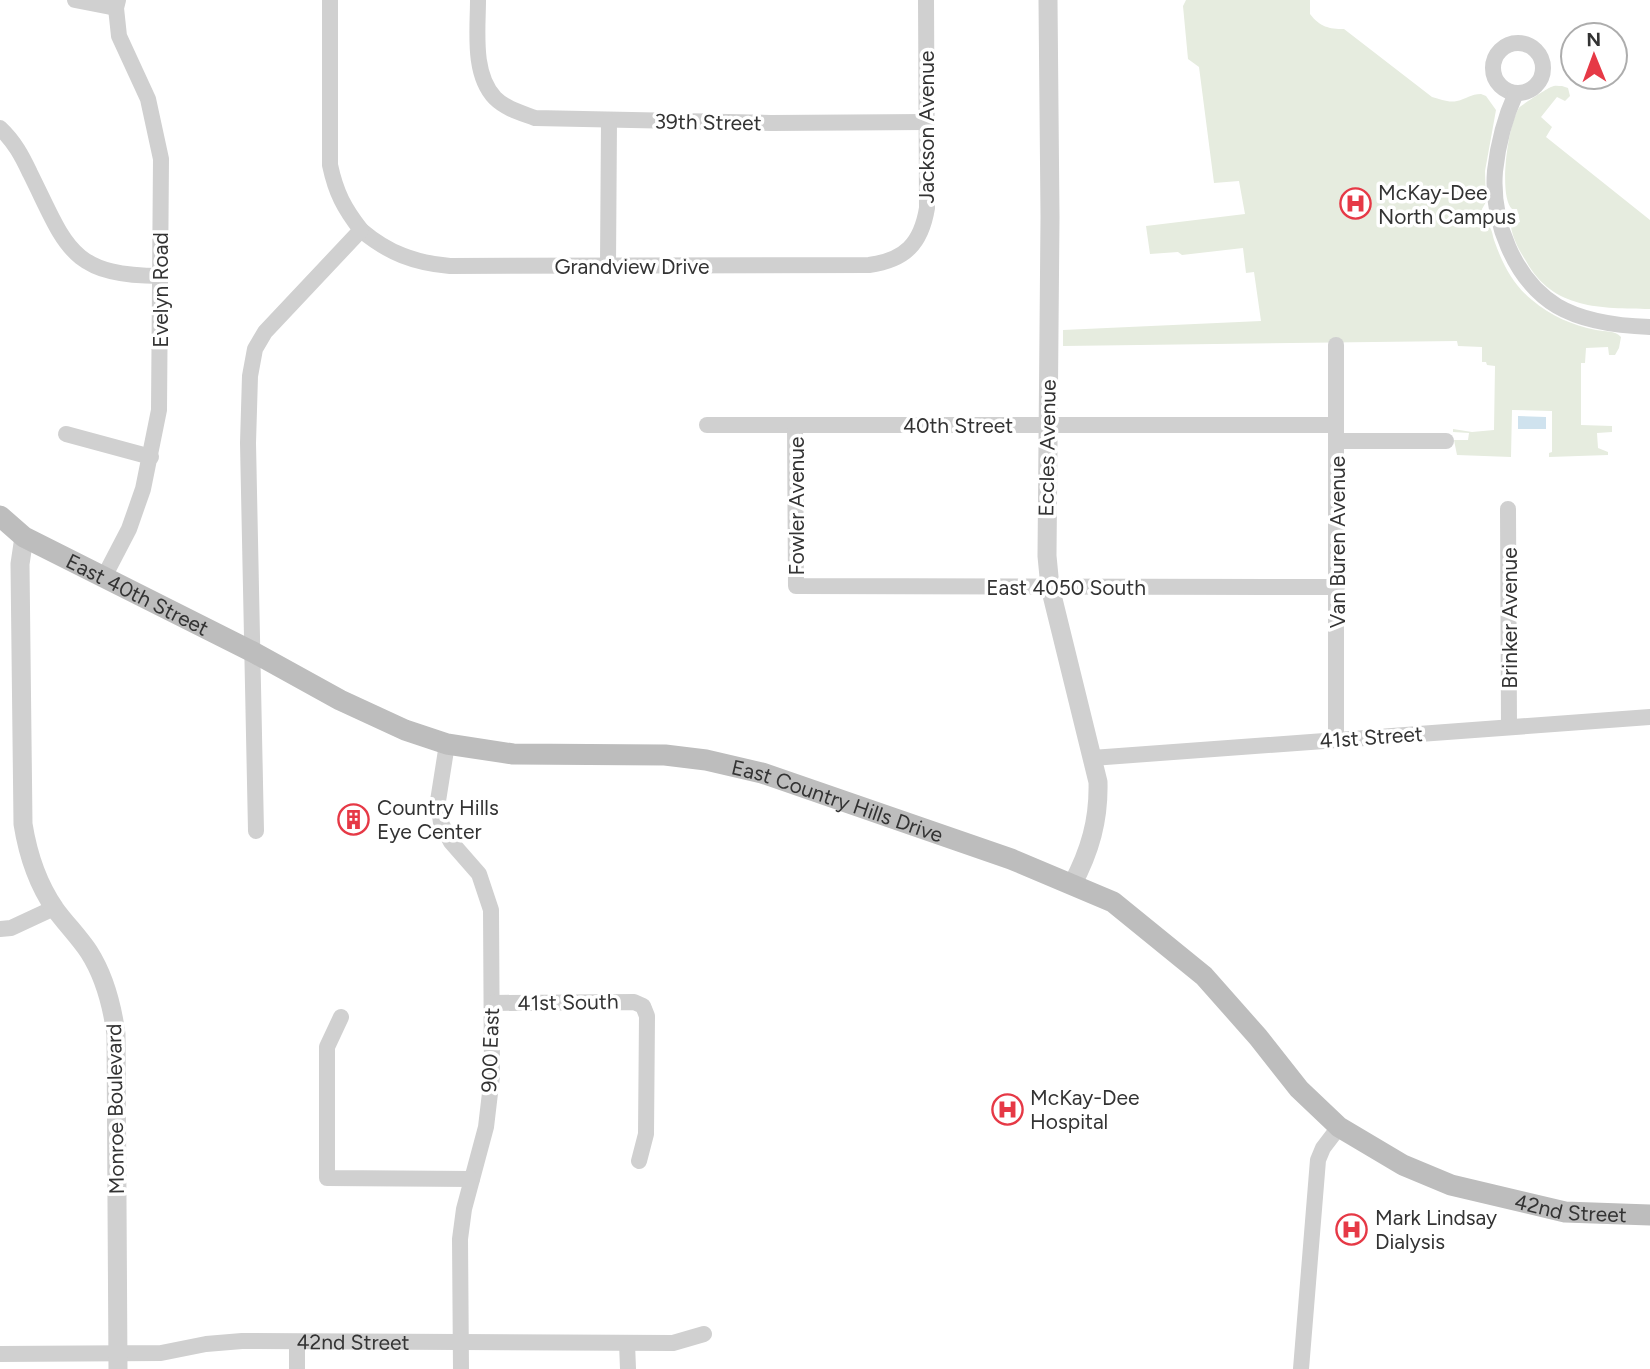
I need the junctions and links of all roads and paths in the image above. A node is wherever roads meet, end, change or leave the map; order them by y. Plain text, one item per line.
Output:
1 (75, 0) edge
2 (330, 0) edge
3 (478, 0) edge
4 (926, 0) edge
5 (1048, 0) edge
6 (117, 4) edge
7 (1516, 93) dead end
8 (609, 121) junction
9 (926, 122) junction
10 (0, 128) edge
11 (361, 230) junction
12 (909, 250) joint
13 (608, 265) junction
14 (160, 276) junction
15 (1650, 327) edge
16 (1336, 345) dead end
17 (706, 425) dead end
18 (796, 425) junction
19 (1049, 425) junction
20 (1336, 433) junction
21 (66, 434) dead end
22 (1446, 441) dead end
23 (151, 457) junction
24 (1508, 509) dead end
25 (0, 516) edge
26 (0, 535) edge
27 (24, 537) junction
28 (104, 577) junction
29 (796, 586) joint
30 (1050, 587) junction
31 (1337, 587) junction
32 (253, 652) junction
33 (1650, 717) edge
34 (1509, 727) junction
35 (1336, 740) junction
36 (447, 744) junction
37 (1092, 758) junction
38 (256, 831) dead end
39 (1072, 885) junction
40 (54, 908) junction
41 (0, 929) edge
42 (492, 1003) junction
43 (341, 1017) dead end
44 (1339, 1127) junction
45 (639, 1161) dead end
46 (472, 1179) junction
47 (1650, 1215) edge
48 (704, 1334) dead end
49 (297, 1342) junction
50 (627, 1342) junction
51 (461, 1343) junction
52 (0, 1354) edge
53 (118, 1362) edge
54 (298, 1369) edge
55 (461, 1369) edge
56 (628, 1369) edge
57 (1301, 1369) edge

1 - 6 street
2 - 11 street, Grandview Drive
3 - 8 street, 39th Street
4 - 9 street, Jackson Avenue
5 - 19 street, Eccles Avenue
6 - 14 street, Evelyn Road
7 - 15 street
8 - 9 street, 39th Street
8 - 13 street
9 - 12 street, Jackson Avenue
10 - 14 street
11 - 13 street, Grandview Drive
11 - 32 street
12 - 13 street, Grandview Drive
14 - 23 street, Evelyn Road
16 - 20 street, Van Buren Avenue
17 - 18 street, 40th Street
18 - 19 street, 40th Street
18 - 29 street, Fowler Avenue
19 - 20 street, 40th Street
19 - 30 street, Eccles Avenue
20 - 22 street, 40th Street
20 - 31 street, Van Buren Avenue
21 - 23 street
23 - 28 street, Evelyn Road
24 - 34 street, Brinker Avenue
25 - 27 main road, East 40th Street
26 - 27 main road, East 40th Street
27 - 28 main road, East 40th Street
27 - 40 street, Monroe Boulevard
28 - 32 main road, East 40th Street
29 - 30 street, East 4050 South
30 - 31 street, East 4050 South
30 - 37 street, Eccles Avenue
31 - 35 street, Van Buren Avenue
32 - 36 main road, East Country Hills Drive
32 - 38 street
33 - 34 street, 41st Street
34 - 35 street, 41st Street
35 - 37 street, 41st Street
36 - 39 main road, East Country Hills Drive
36 - 42 street, 900 East
37 - 39 street, Eccles Avenue
39 - 44 main road, East Country Hills Drive
40 - 41 street
40 - 53 street, Monroe Boulevard
42 - 45 street, 41st South
42 - 46 street, 900 East
43 - 46 street
44 - 47 main road, 42nd Street
44 - 57 street
46 - 51 street, 900 East
48 - 50 street, 42nd Street
49 - 51 street, 42nd Street
49 - 53 street, 42nd Street
49 - 54 street
50 - 51 street, 42nd Street
50 - 56 street
51 - 55 street, 900 East
52 - 53 street, 42nd Street

